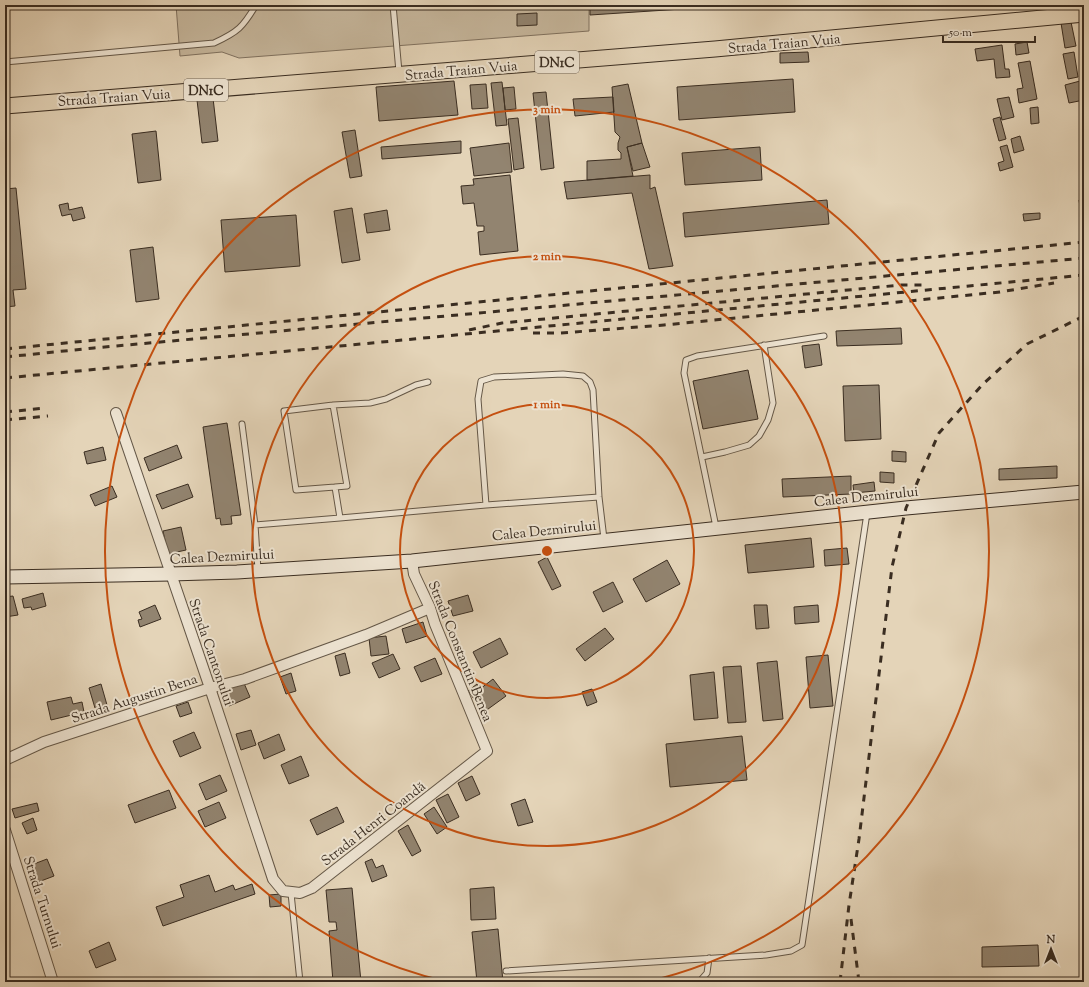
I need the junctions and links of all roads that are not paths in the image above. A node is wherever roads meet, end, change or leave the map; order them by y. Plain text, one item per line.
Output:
1 (256, 5) edge
2 (393, 5) edge
3 (1084, 14) edge
4 (5, 62) edge
5 (399, 75) junction
6 (5, 106) edge
7 (824, 336) dead end
8 (764, 346) junction
9 (428, 382) dead end
10 (333, 406) junction
11 (116, 413) dead end
12 (242, 424) dead end
13 (702, 457) junction
14 (335, 487) junction
15 (1084, 492) edge
16 (599, 498) junction
17 (486, 505) junction
18 (868, 512) junction
19 (340, 518) junction
20 (255, 525) junction
21 (717, 528) junction
22 (604, 540) junction
23 (412, 561) junction
24 (258, 571) junction
25 (171, 574) junction
26 (5, 578) edge
27 (430, 608) junction
28 (210, 688) junction
29 (486, 751) joint
30 (5, 760) edge
31 (5, 830) edge
32 (290, 893) junction
33 (709, 958) junction
34 (506, 971) dead end
35 (54, 982) edge
36 (300, 982) edge
37 (699, 982) edge

1 - 4 lane
2 - 5 lane
3 - 5 main road, Strada Traian Vuia / DN1C
5 - 6 main road, Strada Traian Vuia / DN1C
7 - 8 lane
8 - 13 lane
8 - 13 lane
9 - 10 lane
10 - 14 lane
10 - 14 lane
11 - 25 street, Strada Cantonului
12 - 20 lane
13 - 21 lane
14 - 19 lane
15 - 18 main road, Calea Dezmirului
16 - 17 lane
16 - 17 lane
16 - 22 lane
17 - 19 lane
18 - 21 main road, Calea Dezmirului
18 - 33 lane
19 - 20 lane
20 - 24 lane
21 - 22 main road, Calea Dezmirului
22 - 23 main road, Calea Dezmirului
23 - 24 main road, Calea Dezmirului
23 - 27 street, Strada Constantin Benea
24 - 25 main road, Calea Dezmirului
25 - 26 main road, Calea Dezmirului
25 - 28 street, Strada Cantonului
27 - 28 street, Strada Augustin Bena
27 - 29 street, Strada Constantin Benea
28 - 30 street, Strada Augustin Bena
28 - 32 street, Strada Cantonului
29 - 32 street, Strada Henri Coandă
31 - 35 street, Strada Turnului
32 - 36 lane
33 - 34 lane
33 - 37 lane

